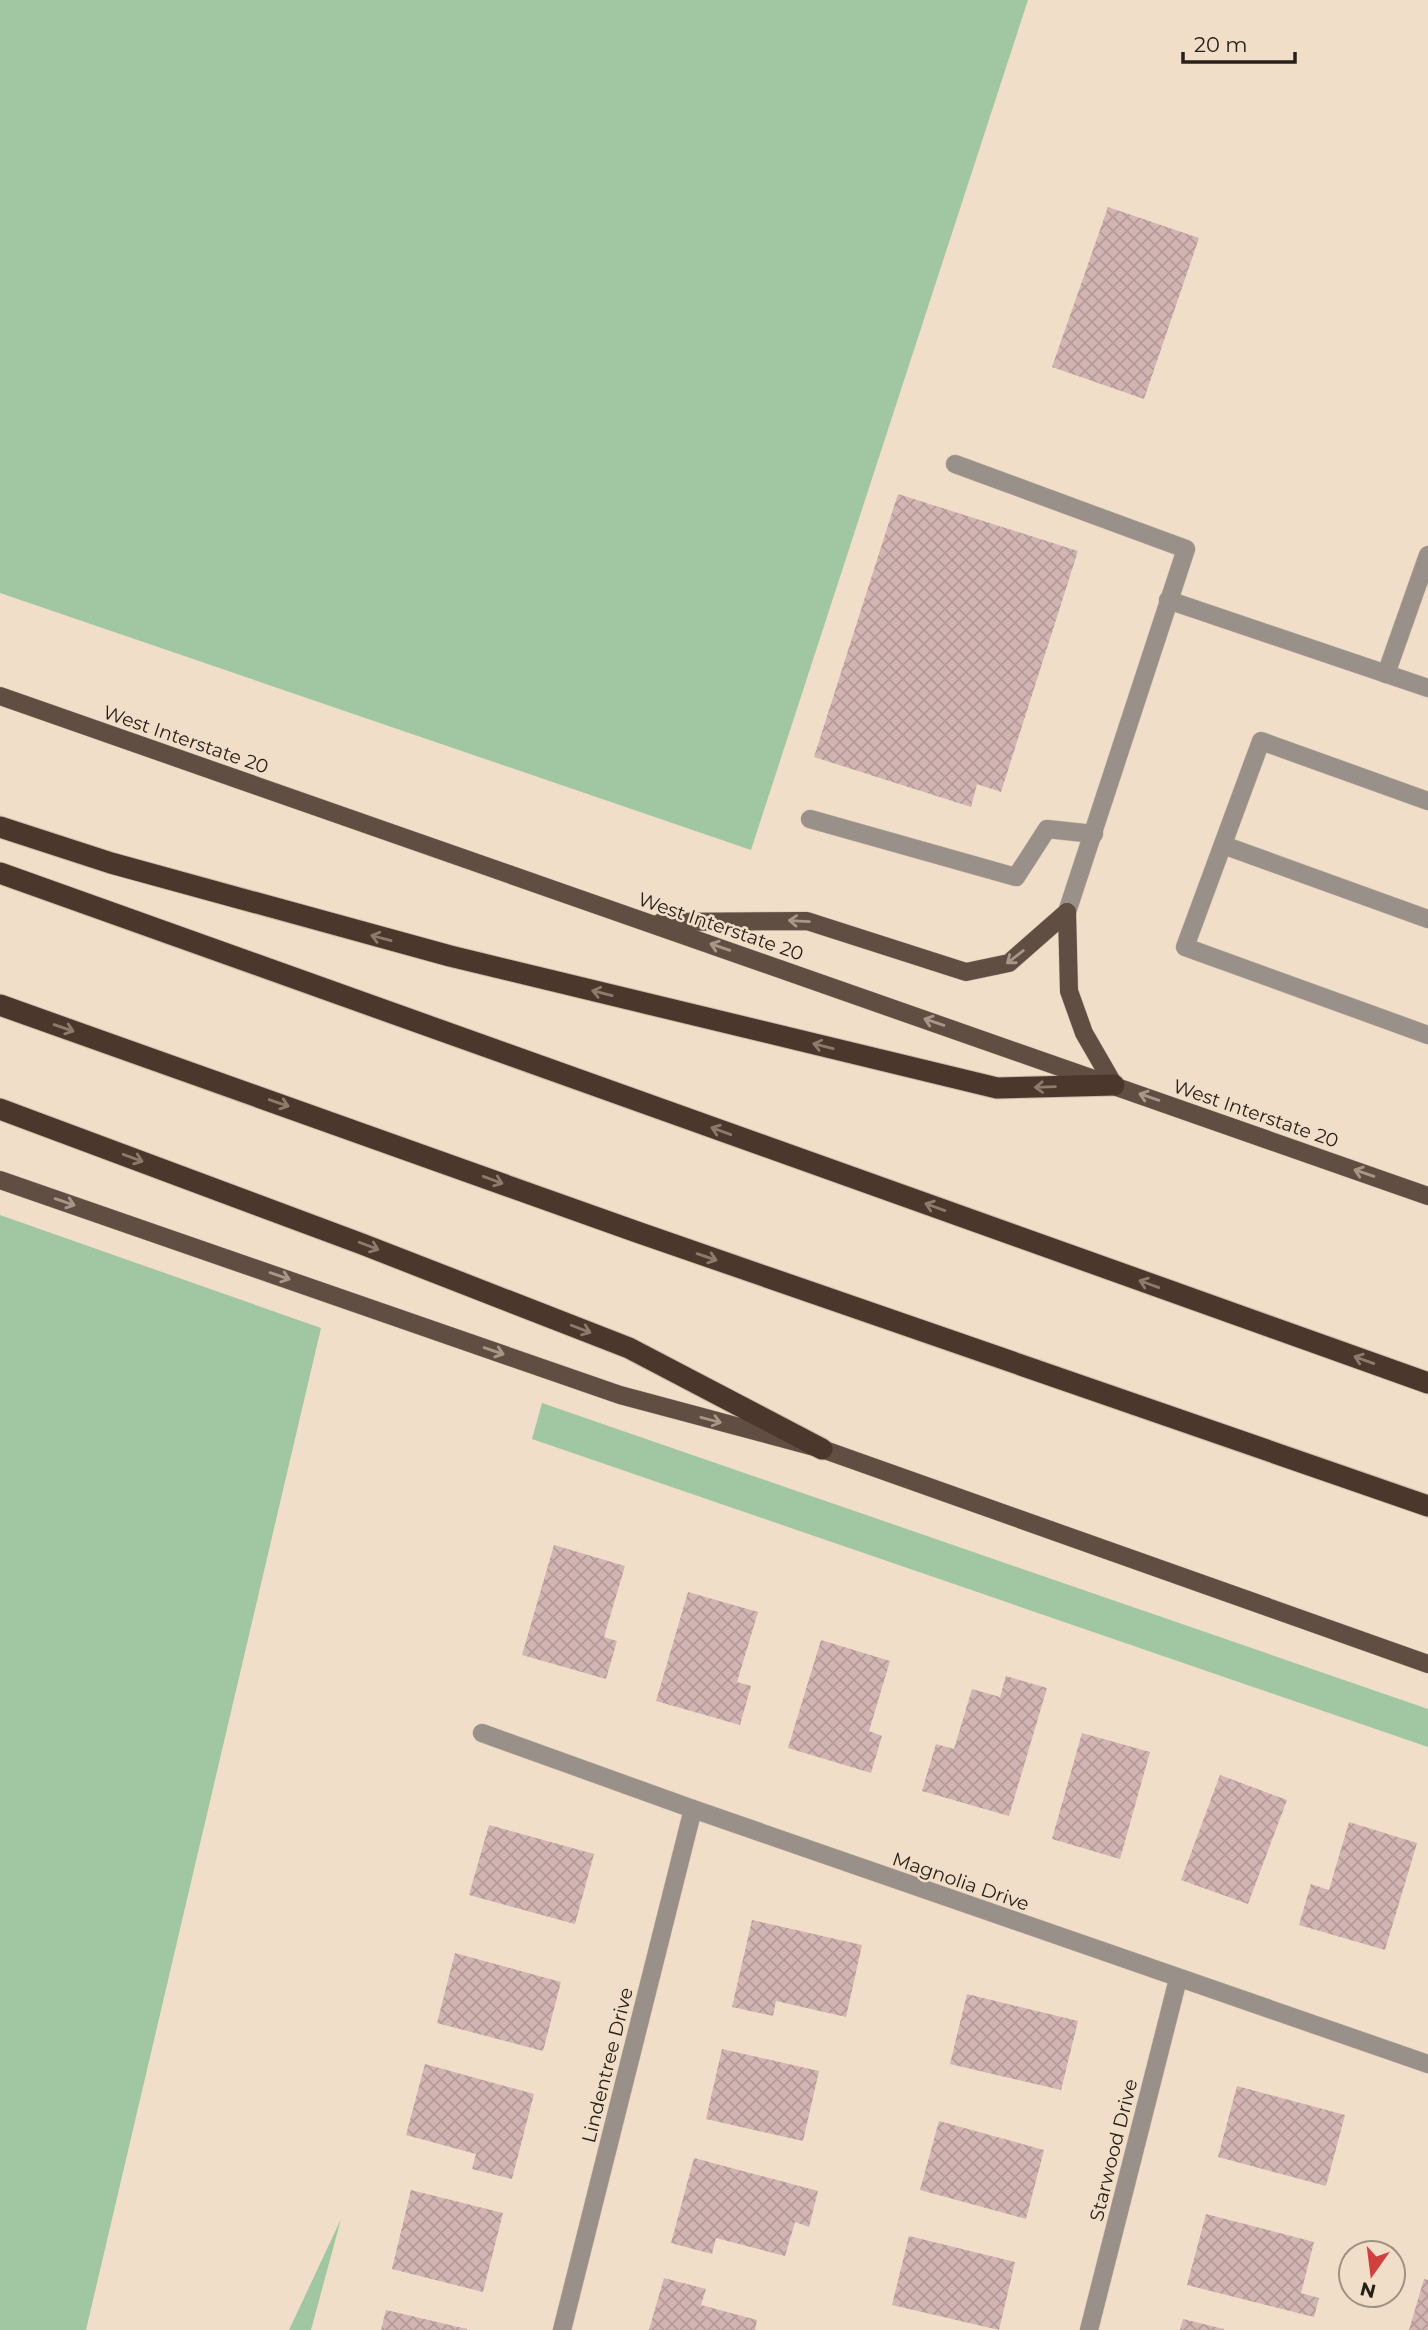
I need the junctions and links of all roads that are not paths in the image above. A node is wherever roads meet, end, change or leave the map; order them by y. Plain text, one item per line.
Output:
1 (955, 464) dead end
2 (1428, 555) edge
3 (1168, 600) junction
4 (1387, 674) junction
5 (1428, 688) edge
6 (0, 696) edge
7 (1428, 801) edge
8 (810, 819) dead end
9 (0, 827) edge
10 (1094, 834) junction
11 (1223, 845) junction
12 (0, 873) edge
13 (1067, 912) junction
14 (1428, 919) edge
15 (646, 922) junction
16 (0, 1005) edge
17 (1428, 1035) edge
18 (1114, 1085) junction
19 (0, 1109) edge
20 (0, 1180) edge
21 (1428, 1196) edge
22 (1428, 1383) edge
23 (822, 1449) junction
24 (1428, 1506) edge
25 (1428, 1664) edge
26 (482, 1732) dead end
27 (693, 1809) junction
28 (1178, 1979) junction
29 (1428, 2064) edge
30 (562, 2330) edge
31 (1089, 2330) edge

1 - 3 street
2 - 4 street
3 - 4 street
3 - 10 street
4 - 5 street
6 - 15 main road, West Interstate 20
7 - 11 street
8 - 10 street
18 -> 9 highway
10 - 13 street
11 - 14 street
11 - 17 street
22 -> 12 highway
13 -> 15 main road
13 - 18 main road
18 -> 15 main road, West Interstate 20
16 -> 24 highway
21 -> 18 main road, West Interstate 20
19 -> 23 highway
20 -> 23 main road
23 - 25 main road
26 - 27 street, Magnolia Drive
27 - 28 street, Magnolia Drive
27 - 30 street, Lindentree Drive
28 - 29 street, Magnolia Drive
28 - 31 street, Starwood Drive

